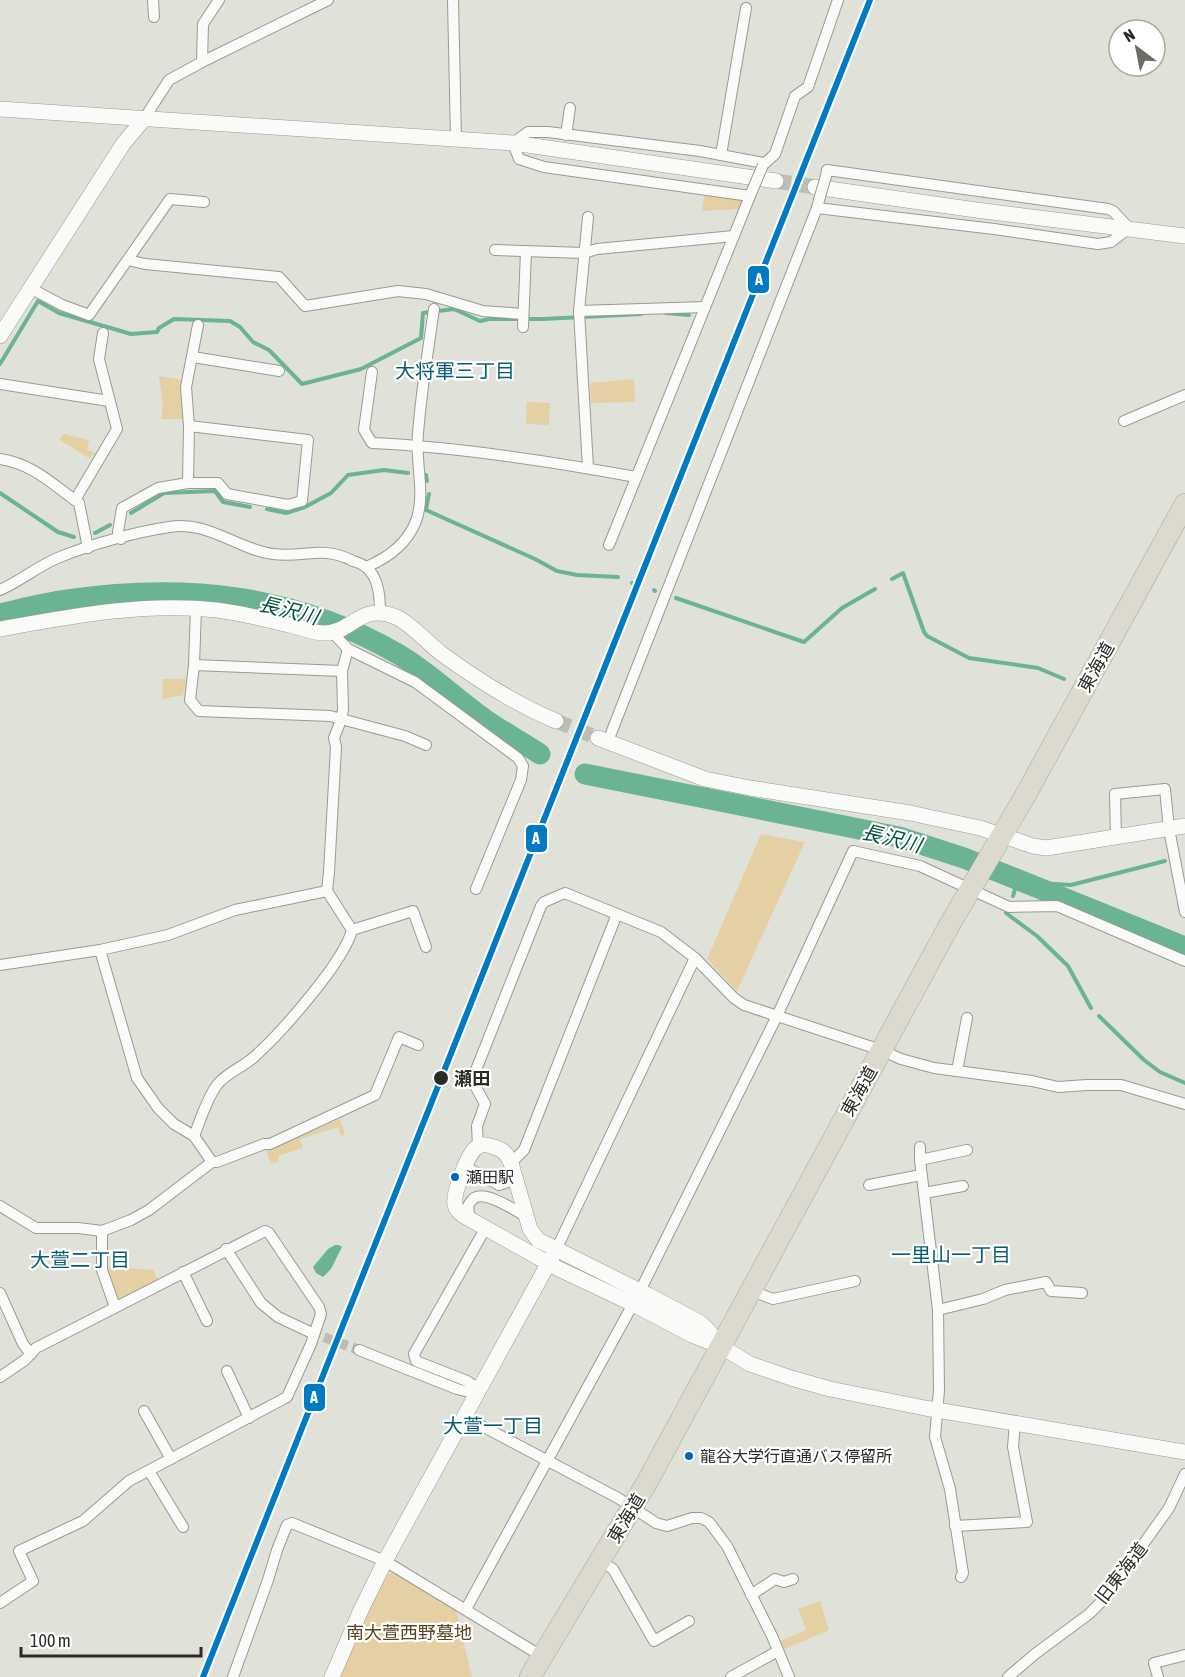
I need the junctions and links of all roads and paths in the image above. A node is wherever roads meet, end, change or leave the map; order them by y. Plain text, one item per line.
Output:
1 (153, 0) edge
2 (219, 0) edge
3 (328, 0) edge
4 (453, 0) edge
5 (838, 0) edge
6 (746, 8) dead end
7 (154, 16) dead end
8 (202, 62) junction
9 (570, 108) dead end
10 (0, 109) edge
11 (144, 119) junction
12 (566, 135) junction
13 (456, 139) junction
14 (513, 143) junction
15 (721, 155) junction
16 (764, 164) junction
17 (776, 181) tunnel mouth
18 (819, 192) junction
19 (751, 193) junction
20 (204, 202) dead end
21 (588, 217) dead end
22 (1129, 228) junction
23 (734, 236) junction
24 (1185, 236) edge
25 (495, 250) dead end
26 (526, 251) junction
27 (584, 253) junction
28 (128, 260) junction
29 (30, 288) junction
30 (705, 307) junction
31 (579, 312) junction
32 (523, 314) junction
33 (433, 315) dead end
34 (198, 326) dead end
35 (523, 327) dead end
36 (103, 333) dead end
37 (0, 336) edge
38 (193, 357) junction
39 (279, 371) dead end
40 (372, 372) dead end
41 (0, 384) edge
42 (1185, 394) edge
43 (109, 400) junction
44 (1124, 421) dead end
45 (189, 426) junction
46 (417, 445) junction
47 (0, 459) edge
48 (588, 468) junction
49 (636, 477) junction
50 (188, 483) junction
51 (75, 500) junction
52 (1185, 504) edge
53 (121, 539) junction
54 (609, 545) dead end
55 (88, 548) junction
56 (366, 567) junction
57 (0, 590) edge
58 (196, 609) junction
59 (380, 613) junction
60 (0, 629) edge
61 (332, 632) junction
62 (348, 649) junction
63 (194, 665) junction
64 (342, 670) junction
65 (341, 720) junction
66 (556, 721) tunnel mouth
67 (603, 739) joint
68 (426, 746) dead end
69 (1185, 826) edge
70 (1169, 829) junction
71 (1001, 834) junction
72 (1116, 837) junction
73 (974, 881) junction
74 (476, 889) dead end
75 (327, 891) junction
76 (1185, 912) edge
77 (617, 914) junction
78 (352, 930) junction
79 (426, 947) dead end
80 (100, 951) junction
81 (695, 958) junction
82 (1185, 961) edge
83 (0, 965) edge
84 (777, 1016) junction
85 (967, 1018) dead end
86 (418, 1045) dead end
87 (881, 1050) junction
88 (957, 1071) junction
89 (1185, 1104) edge
90 (194, 1136) junction
91 (478, 1146) junction
92 (920, 1147) dead end
93 (968, 1150) dead end
94 (920, 1160) junction
95 (212, 1162) junction
96 (511, 1163) junction
97 (466, 1167) junction
98 (921, 1175) junction
99 (516, 1179) junction
100 (869, 1185) dead end
101 (963, 1186) dead end
102 (924, 1193) junction
103 (0, 1206) edge
104 (527, 1217) junction
105 (479, 1225) junction
106 (102, 1231) junction
107 (226, 1249) junction
108 (552, 1256) junction
109 (183, 1272) junction
110 (855, 1281) dead end
111 (752, 1291) junction
112 (0, 1293) edge
113 (1082, 1293) dead end
114 (637, 1297) junction
115 (115, 1307) junction
116 (938, 1310) junction
117 (207, 1322) dead end
118 (310, 1332) tunnel mouth
119 (722, 1347) junction
120 (359, 1350) tunnel mouth
121 (31, 1354) junction
122 (227, 1371) dead end
123 (0, 1377) edge
124 (477, 1394) junction
125 (937, 1410) junction
126 (144, 1411) dead end
127 (465, 1417) junction
128 (249, 1418) junction
129 (1015, 1423) junction
130 (1185, 1452) edge
131 (171, 1459) junction
132 (547, 1460) junction
133 (149, 1471) junction
134 (1185, 1474) edge
135 (632, 1508) junction
136 (955, 1526) junction
137 (183, 1527) dead end
138 (385, 1561) junction
139 (600, 1562) junction
140 (961, 1577) dead end
141 (793, 1579) dead end
142 (751, 1595) junction
143 (0, 1603) edge
144 (466, 1609) junction
145 (689, 1622) dead end
146 (778, 1651) junction
147 (1185, 1655) edge
148 (543, 1657) junction
149 (1010, 1676) edge
150 (232, 1677) edge
151 (332, 1677) edge
152 (530, 1677) edge
153 (731, 1677) edge
154 (789, 1677) edge
155 (1158, 1677) edge

1 - 7 street
2 - 8 street
3 - 8 street
4 - 13 street
5 - 16 street
6 - 15 street
8 - 11 street
9 - 12 street
10 - 11 street
11 - 13 street
11 - 29 street
12 - 14 street
12 - 15 street
13 - 14 street
14 - 17 street
14 - 19 street
15 - 16 street
16 - 19 street, bridge
18 - 22 street
18 - 22 street
18 - 67 street
19 - 23 street
20 - 28 street
21 - 27 street
22 - 24 street
23 - 27 street
23 - 30 street
25 - 26 street
26 - 27 street
26 - 32 street
27 - 31 street
28 - 29 street
28 - 32 street
29 - 37 street
30 - 31 street
30 - 49 street
31 - 48 street
32 - 35 street
33 - 46 street
34 - 38 street
36 - 43 street
38 - 39 street
38 - 45 street
40 - 46 street
41 - 43 street
42 - 44 street
43 - 51 street
45 - 50 street
45 - 50 street
46 - 48 street
46 - 56 street
47 - 51 street
48 - 49 street
49 - 54 street
50 - 53 street
51 - 55 street
52 - 71 highway, 東海道
53 - 55 street
53 - 56 street
55 - 57 street
56 - 59 street
58 - 60 street
58 - 61 street
58 - 63 street
59 - 61 street
59 - 66 street
61 - 62 street
62 - 64 street
62 - 74 street
63 - 64 street
63 - 65 street
64 - 65 street
65 - 68 street
65 - 75 street
67 - 71 street
69 - 70 street
70 - 72 street
70 - 72 street
70 - 76 street
71 - 72 street
71 - 73 highway, 東海道
73 - 82 street
73 - 84 street
73 - 87 highway, 東海道
75 - 78 street
75 - 80 street
77 - 81 street
77 - 91 street
77 - 96 street
78 - 79 street
78 - 90 street
80 - 83 street
80 - 90 street
81 - 84 street
81 - 108 street
84 - 87 street
84 - 114 street
85 - 88 street
86 - 95 street
87 - 88 street
87 - 111 highway, 東海道
88 - 89 street
90 - 95 street
91 - 96 street
91 - 97 street
92 - 94 street
93 - 94 street
94 - 98 street
95 - 106 street
96 - 99 street
97 - 99 street
97 - 105 street
98 - 100 street
98 - 102 street
99 - 104 street
101 - 102 street
102 - 116 street
103 - 106 street
104 - 105 street
104 - 108 street
105 - 108 street
105 - 124 street
106 - 115 street
107 - 109 street
107 - 118 street
107 - 128 street
108 - 114 street
108 - 124 street
109 - 115 street
109 - 117 street
110 - 111 street
111 - 119 highway, 東海道
112 - 121 street
113 - 116 street
114 - 119 street
114 - 132 street
115 - 121 street
116 - 125 street
119 - 125 street
119 - 135 highway, 東海道
120 - 124 street
121 - 123 street
122 - 128 street
124 - 127 street
125 - 129 street
125 - 136 street
126 - 131 street
127 - 132 street
127 - 138 street
128 - 131 street
129 - 130 street
129 - 136 street
131 - 133 street
132 - 135 street
132 - 144 street
133 - 137 street
133 - 143 street
134 - 149 street, 旧東海道
135 - 139 highway, 東海道
135 - 142 street
136 - 140 street
138 - 144 street
138 - 150 street
138 - 151 street
139 - 145 street
139 - 148 highway, 東海道
141 - 142 street
142 - 146 street
144 - 148 street
146 - 153 street
146 - 154 street
147 - 155 street
148 - 152 highway, 東海道

